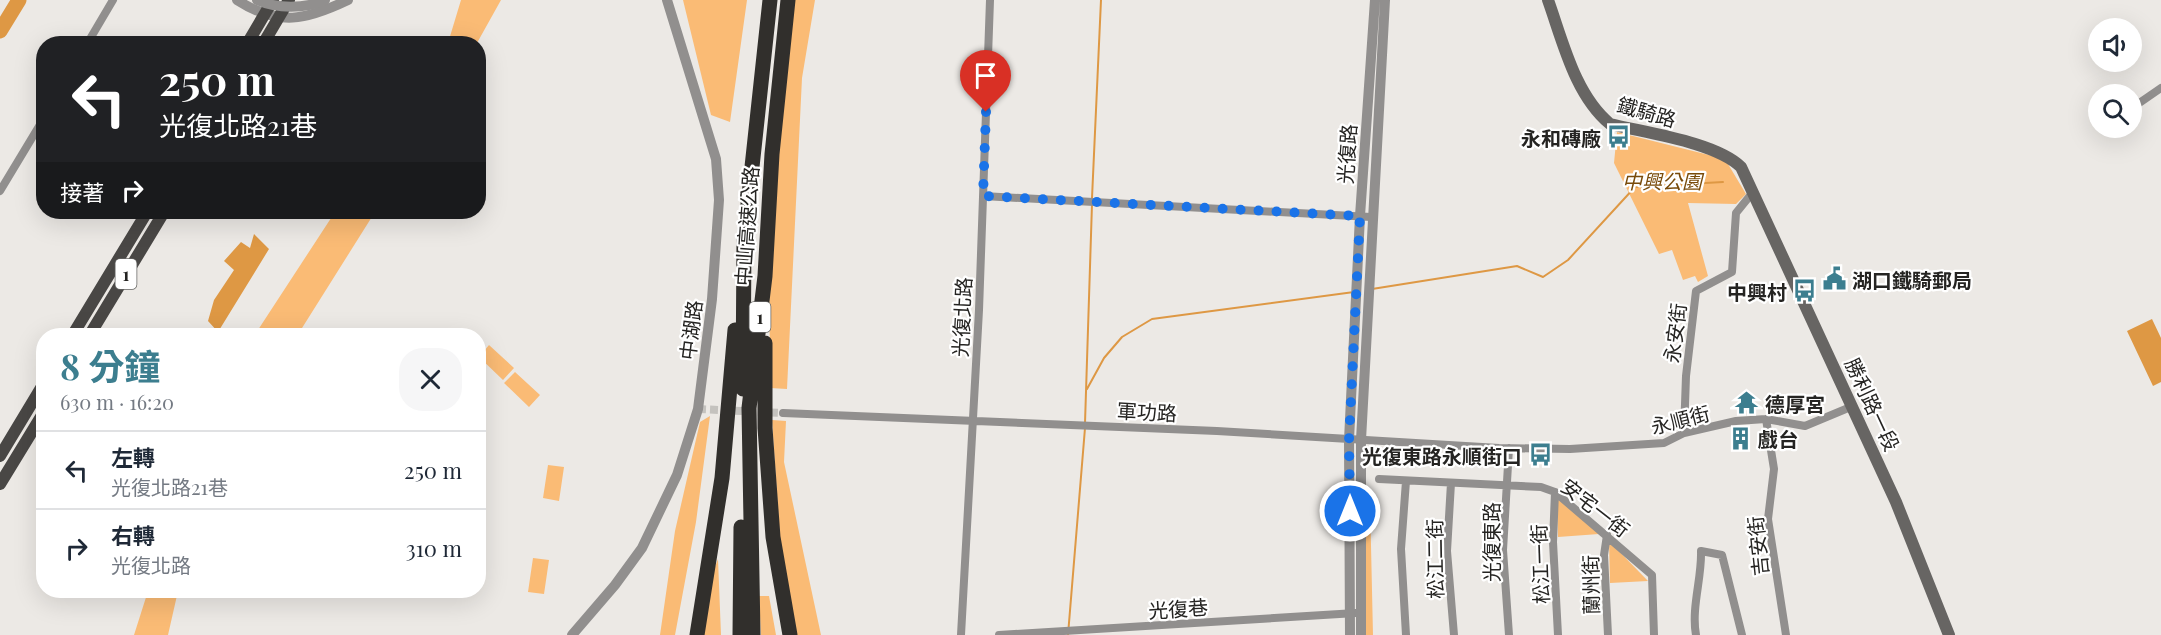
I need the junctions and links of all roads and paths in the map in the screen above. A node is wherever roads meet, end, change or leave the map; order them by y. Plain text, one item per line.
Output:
1 (113, 0) edge
2 (237, 0) edge
3 (257, 0) edge
4 (273, 0) edge
5 (289, 0) edge
6 (325, 0) edge
7 (348, 0) edge
8 (667, 0) edge
9 (770, 0) edge
10 (788, 0) edge
11 (990, 0) edge
12 (1375, 0) edge
13 (1385, 0) edge
14 (1548, 0) edge
15 (264, 15) junction
16 (279, 18) junction
17 (92, 36) edge
18 (252, 36) edge
19 (268, 36) edge
20 (2161, 88) edge
21 (2142, 101) edge
22 (36, 131) edge
23 (0, 191) edge
24 (1753, 192) junction
25 (983, 196) junction
26 (1365, 216) junction
27 (143, 219) edge
28 (157, 219) edge
29 (744, 241) junction
30 (765, 276) junction
31 (1362, 282) junction
32 (77, 328) edge
33 (94, 328) edge
34 (36, 396) edge
35 (1853, 406) junction
36 (783, 413) tunnel mouth
37 (1766, 419) junction
38 (971, 422) junction
39 (36, 425) edge
40 (1684, 434) junction
41 (1349, 440) junction
42 (1361, 440) junction
43 (1509, 448) junction
44 (0, 456) edge
45 (1379, 479) dead end
46 (1406, 481) junction
47 (1451, 483) junction
48 (0, 484) edge
49 (1507, 486) junction
50 (1555, 492) junction
51 (1607, 535) junction
52 (1354, 613) junction
53 (572, 635) edge
54 (697, 635) edge
55 (740, 635) edge
56 (753, 635) edge
57 (790, 635) edge
58 (961, 635) edge
59 (999, 635) edge
60 (1350, 635) edge
61 (1361, 635) edge
62 (1406, 635) edge
63 (1454, 635) edge
64 (1509, 635) edge
65 (1558, 635) edge
66 (1608, 635) edge
67 (1654, 635) edge
68 (1696, 635) edge
69 (1742, 635) edge
70 (1786, 635) edge
71 (1949, 635) edge

1 - 17 street
2 - 15 street
3 - 6 street, bridge
4 - 15 main road
5 - 16 main road
7 - 16 street
8 - 53 street, 中湖路
9 - 29 highway, 中山高速公路 / 1
10 - 30 highway, 中山高速公路 / 1
11 - 25 street, 光復北路
12 - 26 street, 光復路
13 - 26 street, 光復路
14 - 24 main road, 鐵騎路
15 - 16 street
15 - 18 main road
16 - 19 main road
20 - 21 street
22 - 23 street
24 - 35 main road, 勝利路一段
24 - 40 street, 永安街
25 - 26 street
25 - 38 street, 光復北路
26 - 31 street, 光復路
27 - 32 main road, 1
28 - 33 main road, 1
29 - 54 highway
29 - 55 highway, 中山高速公路 / 1
30 - 56 highway, 中山高速公路 / 1
30 - 57 highway
31 - 41 street, 光復路
31 - 42 street, 光復路
34 - 44 main road
35 - 37 street, 永順街
35 - 71 main road, 勝利路一段
36 - 38 street, 軍功路
37 - 40 street, 永順街
37 - 70 street, 吉安街
38 - 41 street, 軍功路
38 - 58 street, 光復北路
39 - 48 main road
40 - 43 street, 永順街
41 - 42 street, 軍功路
41 - 52 street, 光復路
42 - 43 street, 軍功路
42 - 52 street, 光復路
43 - 49 street, 光復東路
45 - 46 street, 安宅一街
46 - 47 street, 安宅一街
46 - 62 street
47 - 49 street, 安宅一街
47 - 63 street, 松江二街
49 - 50 street, 安宅一街
49 - 64 street, 光復東路
50 - 51 street, 安宅一街
50 - 65 street, 松江一街
51 - 66 street, 蘭州街
51 - 67 street, 安宅一街
52 - 59 street, 光復巷
52 - 60 street, 光復路
52 - 61 street, 光復路
68 - 69 street

